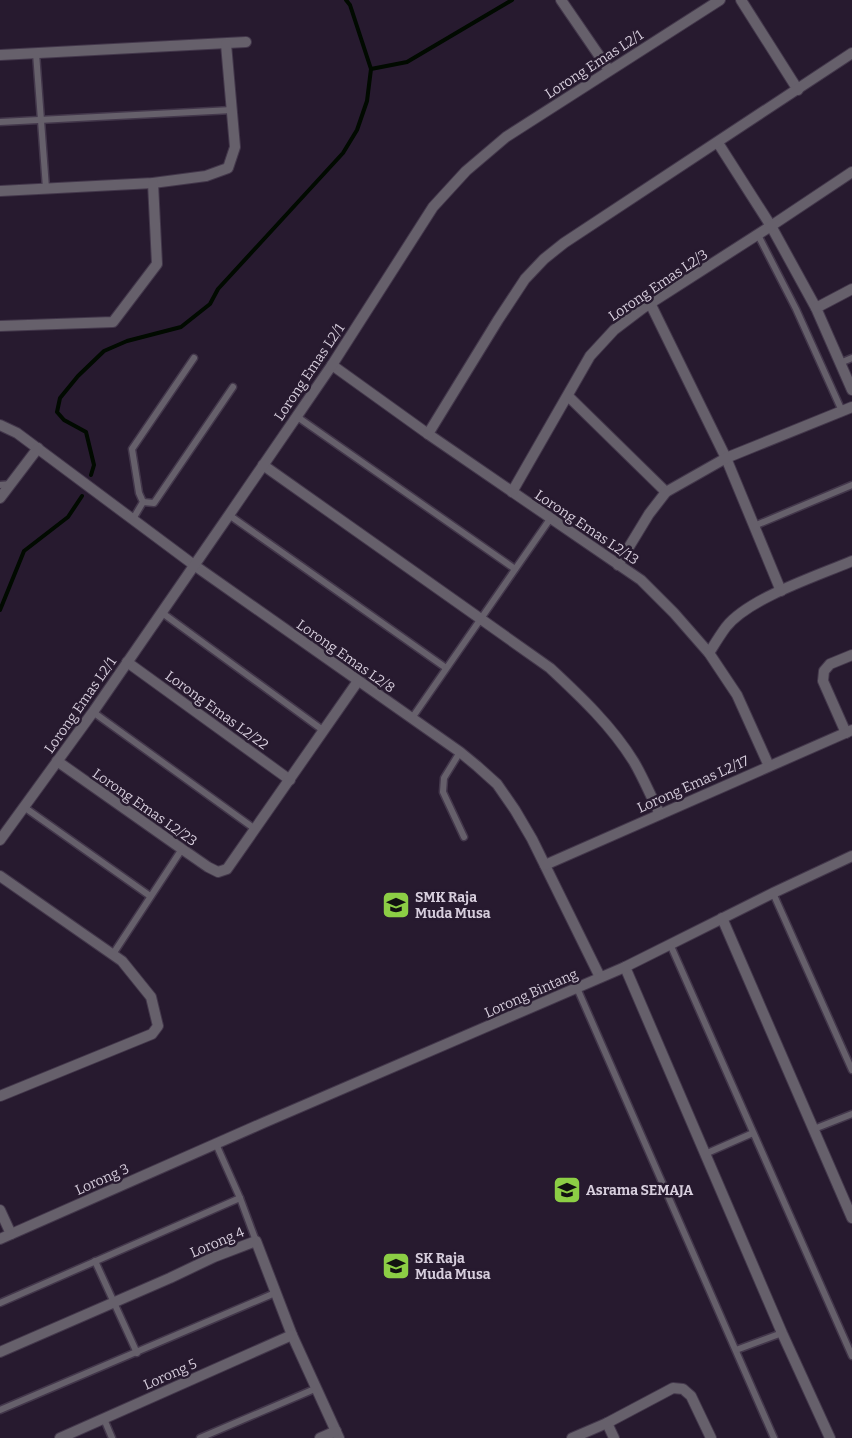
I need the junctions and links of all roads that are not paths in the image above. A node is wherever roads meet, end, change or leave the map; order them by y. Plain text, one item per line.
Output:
1 (561, 0) edge
2 (720, 0) edge
3 (741, 0) edge
4 (246, 42) dead end
5 (226, 44) junction
6 (36, 54) junction
7 (852, 54) edge
8 (0, 55) edge
9 (609, 70) junction
10 (798, 90) junction
11 (232, 110) junction
12 (41, 120) junction
13 (0, 122) edge
14 (718, 143) junction
15 (852, 172) edge
16 (153, 184) junction
17 (46, 188) junction
18 (0, 190) edge
19 (771, 226) junction
20 (758, 235) junction
21 (852, 289) edge
22 (650, 304) junction
23 (816, 308) junction
24 (0, 326) edge
25 (194, 358) dead end
26 (852, 358) edge
27 (840, 363) junction
28 (332, 365) junction
29 (233, 387) dead end
30 (852, 390) edge
31 (568, 396) junction
32 (852, 407) edge
33 (842, 411) junction
34 (296, 416) junction
35 (0, 426) edge
36 (428, 434) junction
37 (38, 448) junction
38 (726, 458) junction
39 (263, 465) junction
40 (5, 485) edge
41 (852, 486) edge
42 (512, 492) junction
43 (666, 492) junction
44 (0, 498) edge
45 (143, 502) junction
46 (229, 516) junction
47 (133, 519) junction
48 (550, 519) junction
49 (754, 526) junction
50 (852, 561) edge
51 (194, 564) junction
52 (618, 565) junction
53 (515, 569) junction
54 (781, 591) junction
55 (161, 612) junction
56 (480, 618) junction
57 (709, 653) junction
58 (852, 654) edge
59 (127, 662) junction
60 (446, 668) junction
61 (358, 681) junction
62 (92, 712) junction
63 (412, 718) junction
64 (324, 731) junction
65 (849, 732) edge
66 (460, 752) junction
67 (57, 761) junction
68 (769, 766) junction
69 (290, 780) junction
70 (24, 807) junction
71 (660, 814) junction
72 (255, 829) junction
73 (464, 837) dead end
74 (0, 840) edge
75 (182, 850) junction
76 (852, 856) edge
77 (545, 865) junction
78 (0, 876) edge
79 (773, 892) junction
80 (150, 896) junction
81 (722, 918) junction
82 (670, 944) junction
83 (112, 954) junction
84 (625, 966) junction
85 (600, 977) junction
86 (577, 988) junction
87 (852, 1070) edge
88 (0, 1096) edge
89 (852, 1114) edge
90 (814, 1129) junction
91 (753, 1133) junction
92 (216, 1144) junction
93 (705, 1154) junction
94 (240, 1198) junction
95 (0, 1210) edge
96 (852, 1218) edge
97 (11, 1234) junction
98 (0, 1239) edge
99 (256, 1241) junction
100 (95, 1261) junction
101 (275, 1293) junction
102 (114, 1302) junction
103 (0, 1303) edge
104 (782, 1333) junction
105 (292, 1335) junction
106 (736, 1350) junction
107 (0, 1352) edge
108 (137, 1353) junction
109 (852, 1356) edge
110 (317, 1388) junction
111 (0, 1410) edge
112 (104, 1419) junction
113 (607, 1423) junction
114 (338, 1434) edge
115 (60, 1438) edge
116 (112, 1438) edge
117 (200, 1438) edge
118 (320, 1438) edge
119 (572, 1438) edge
120 (614, 1438) edge
121 (711, 1438) edge
122 (774, 1438) edge
123 (830, 1438) edge

1 - 9 street
2 - 9 street, Lorong Emas L2/1
3 - 10 street
4 - 5 street
5 - 6 street
5 - 11 street
6 - 8 street
6 - 12 lane
7 - 10 street
9 - 28 street, Lorong Emas L2/1
10 - 14 street
11 - 12 lane
11 - 16 street
12 - 13 lane
12 - 17 lane
14 - 19 street
14 - 36 street
15 - 19 street, Lorong Emas L2/3
16 - 17 street
16 - 24 street
17 - 18 street
19 - 20 street, Lorong Emas L2/3
19 - 23 street
20 - 22 street, Lorong Emas L2/3
20 - 33 lane
21 - 23 street
22 - 31 street, Lorong Emas L2/3
22 - 38 street
23 - 27 street
25 - 45 lane
26 - 27 lane
27 - 30 street
28 - 34 street, Lorong Emas L2/1
28 - 36 street, Lorong Emas L2/13
29 - 45 lane
31 - 42 street, Lorong Emas L2/3
31 - 43 street
32 - 33 street
33 - 38 street
34 - 39 street, Lorong Emas L2/1
34 - 53 lane
35 - 37 street, Lorong Emas L2/8
36 - 42 street, Lorong Emas L2/13
37 - 40 street
37 - 47 street, Lorong Emas L2/8
38 - 43 street
38 - 49 street
39 - 46 street, Lorong Emas L2/1
39 - 56 street
40 - 44 street
41 - 49 lane
42 - 48 street, Lorong Emas L2/13
43 - 52 street
45 - 47 lane
46 - 51 street, Lorong Emas L2/1
46 - 60 lane
47 - 51 street, Lorong Emas L2/8
48 - 52 street, Lorong Emas L2/13
48 - 53 lane
49 - 54 street
50 - 54 street
51 - 55 street, Lorong Emas L2/1
51 - 61 street, Lorong Emas L2/8
52 - 57 street, Lorong Emas L2/13
53 - 56 lane
54 - 57 street
55 - 59 street, Lorong Emas L2/1
55 - 64 lane
56 - 60 lane
56 - 71 street
57 - 68 street, Lorong Emas L2/13
58 - 65 street
59 - 62 street, Lorong Emas L2/1
59 - 69 street, Lorong Emas L2/22
60 - 63 lane
61 - 63 street, Lorong Emas L2/8
61 - 64 street
62 - 67 street, Lorong Emas L2/1
62 - 72 lane
63 - 66 street, Lorong Emas L2/8
64 - 69 street
65 - 68 street, Lorong Emas L2/17
66 - 73 lane
66 - 77 street, Lorong Emas L2/8
67 - 70 street, Lorong Emas L2/1
67 - 75 street, Lorong Emas L2/23
68 - 71 street, Lorong Emas L2/17
69 - 72 street
70 - 74 street, Lorong Emas L2/1
70 - 80 lane
71 - 77 street, Lorong Emas L2/17
72 - 75 street, Lorong Emas L2/23
75 - 80 lane
76 - 79 street, Lorong Bintang
77 - 85 street, Lorong Emas L2/8
78 - 83 street
79 - 81 street, Lorong Bintang
79 - 87 lane
80 - 83 lane
81 - 82 street, Lorong Bintang
81 - 90 street
82 - 84 street, Lorong Bintang
82 - 91 lane
83 - 88 street
84 - 85 street, Lorong Bintang
84 - 93 street
85 - 86 street, Lorong Bintang
86 - 92 street, Lorong Bintang
86 - 106 lane
89 - 90 lane
90 - 96 street
91 - 93 lane
91 - 109 lane
92 - 94 lane
92 - 97 street, Lorong 3
93 - 104 street
94 - 99 lane
94 - 100 lane
95 - 97 street
97 - 98 street, Lorong 3
99 - 101 street, Lorong 4
99 - 102 street, Lorong 4
100 - 102 lane
100 - 103 lane
101 - 105 street, Lorong 4
101 - 108 lane
102 - 107 street, Lorong 4
102 - 108 lane
104 - 106 lane
104 - 123 street
105 - 110 street, Lorong 4
105 - 112 street, Lorong 5
106 - 122 lane
108 - 111 lane
110 - 114 street, Lorong 4
110 - 117 lane
112 - 115 street, Lorong 5
112 - 116 lane
113 - 119 street
113 - 120 street
113 - 121 street
114 - 118 street

